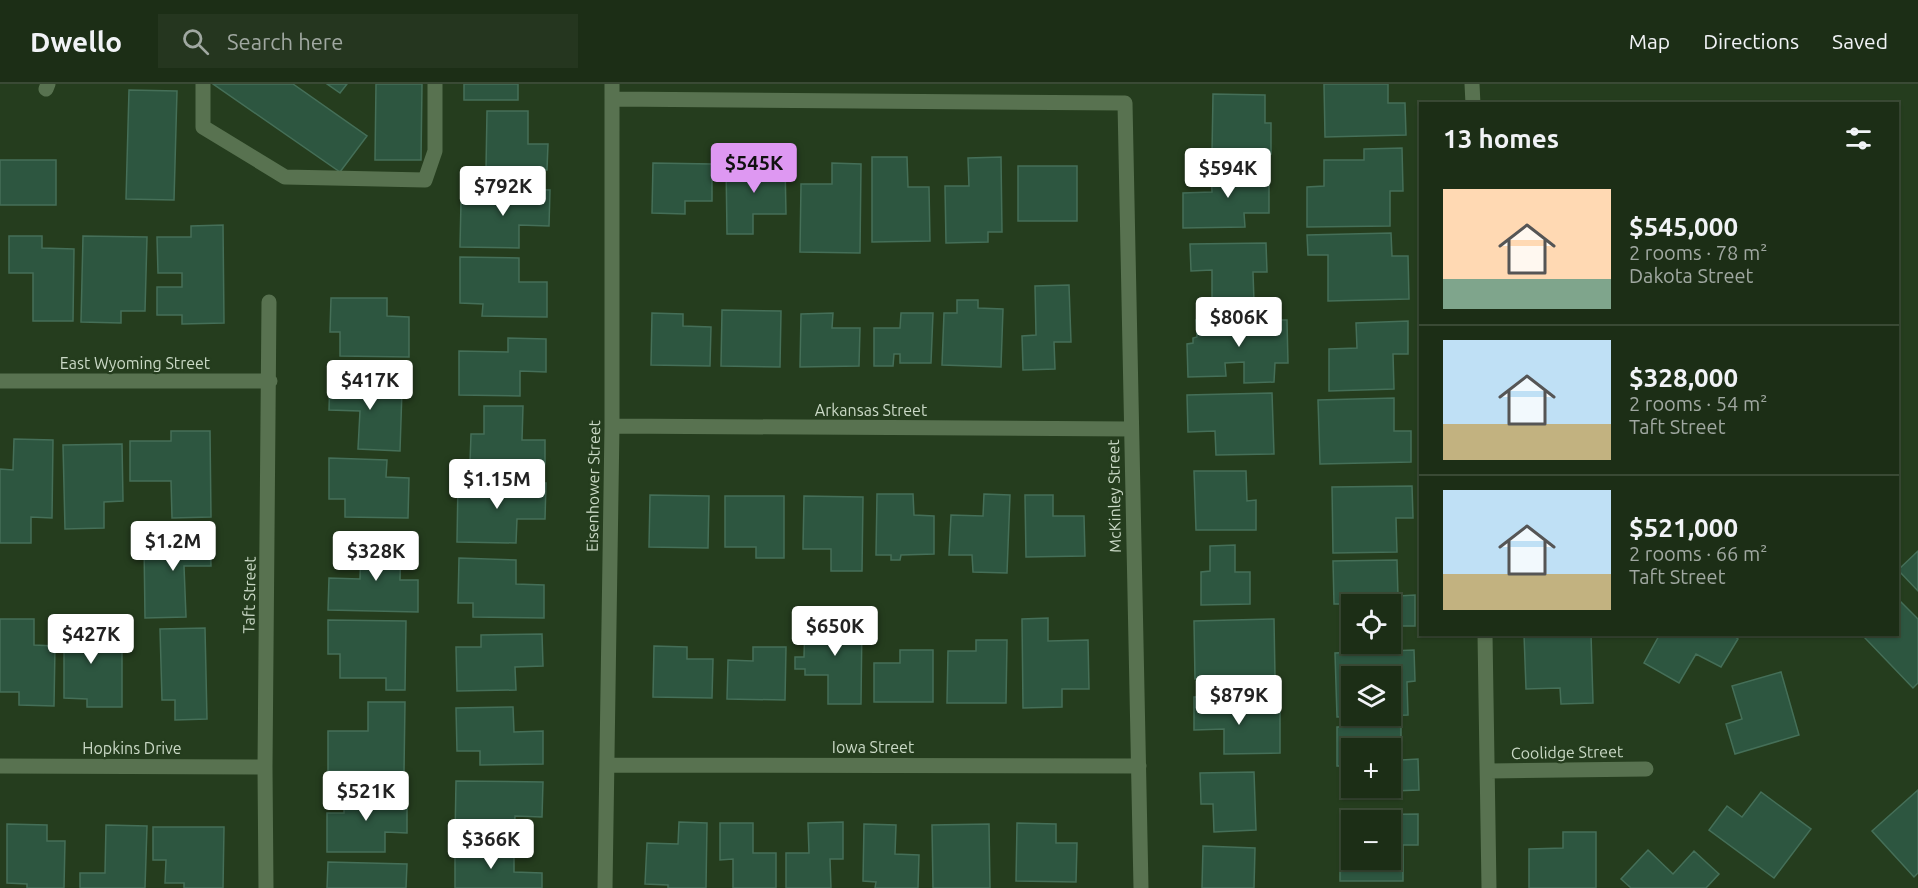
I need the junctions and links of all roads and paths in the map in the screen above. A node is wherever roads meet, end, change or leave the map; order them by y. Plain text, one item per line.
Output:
1 (203, 84) edge
2 (435, 84) edge
3 (1472, 84) edge
4 (612, 92) edge
5 (1473, 102) edge
6 (269, 302) dead end
7 (0, 381) edge
8 (270, 381) junction
9 (612, 426) junction
10 (1130, 429) junction
11 (1485, 636) edge
12 (607, 765) junction
13 (0, 766) edge
14 (265, 766) junction
15 (1139, 766) junction
16 (1646, 769) dead end
17 (1488, 771) junction
18 (266, 888) edge
19 (605, 888) edge
20 (1141, 888) edge
21 (1489, 888) edge

1 - 2 street
3 - 5 street
4 - 9 street, Eisenhower Street
4 - 10 street, McKinley Street
6 - 8 street, Taft Street
7 - 8 street, East Wyoming Street
8 - 14 street, Taft Street
9 - 10 street, Arkansas Street
9 - 12 street, Eisenhower Street
10 - 15 street, McKinley Street
11 - 17 street, Coolidge Street
12 - 15 street, Iowa Street
12 - 19 street, Eisenhower Street
13 - 14 street, Hopkins Drive
14 - 18 street, Taft Street
15 - 20 street, McKinley Street
16 - 17 street, Coolidge Street
17 - 21 street, Coolidge Street

